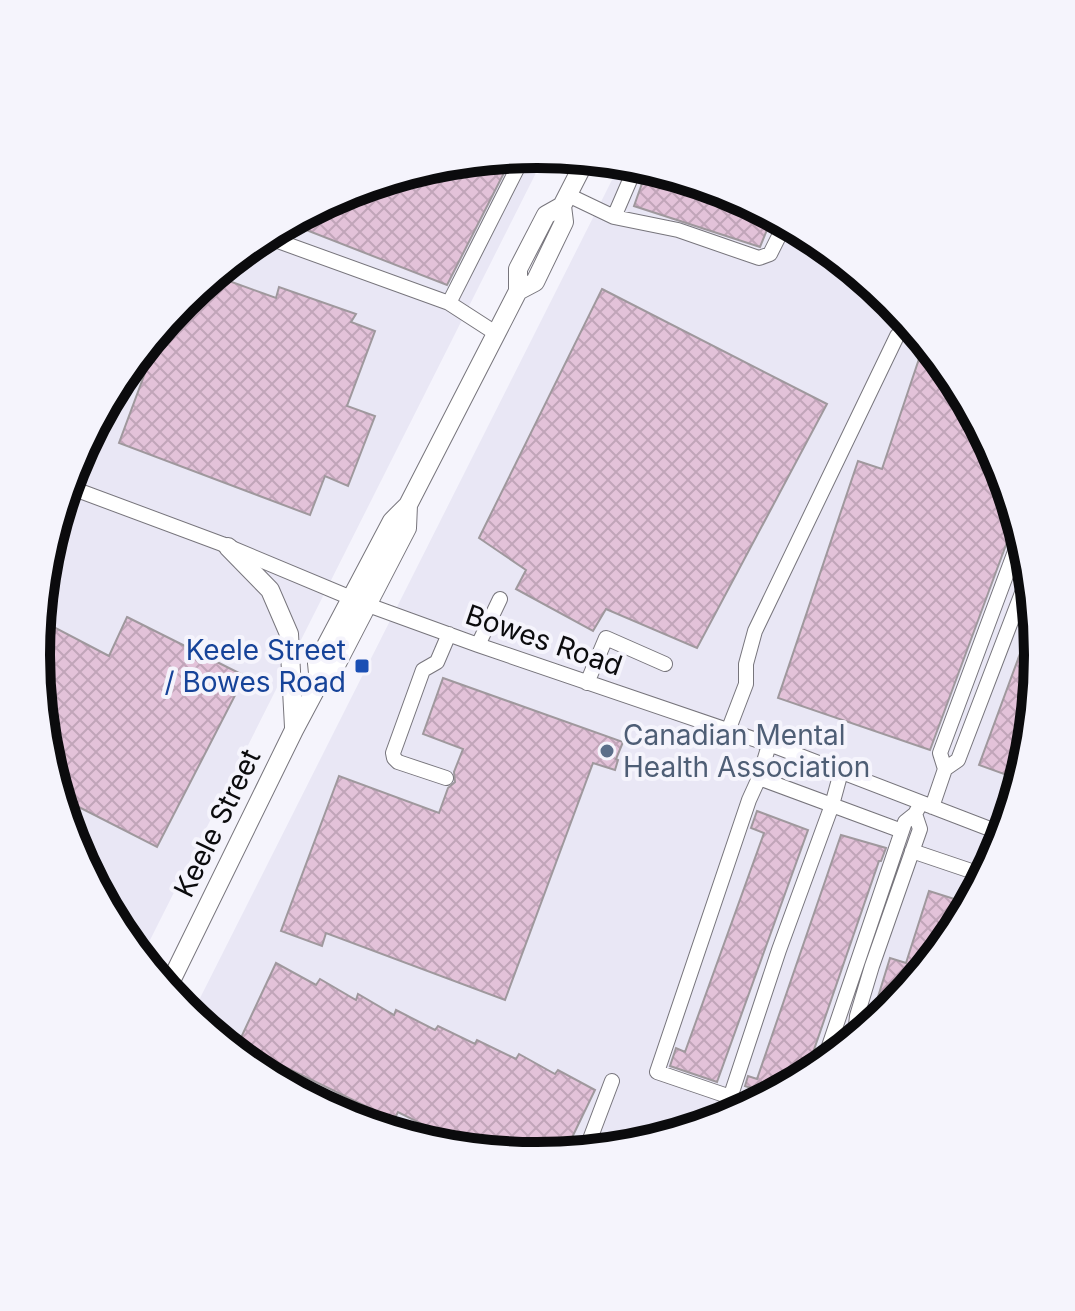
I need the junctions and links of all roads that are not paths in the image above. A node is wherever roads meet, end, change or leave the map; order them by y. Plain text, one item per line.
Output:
1 (517, 169) edge
2 (580, 170) edge
3 (631, 177) edge
4 (565, 200) junction
5 (614, 217) junction
6 (781, 233) edge
7 (280, 242) edge
8 (449, 303) junction
9 (902, 332) edge
10 (497, 334) junction
11 (79, 491) edge
12 (228, 547) junction
13 (1014, 553) edge
14 (1021, 595) edge
15 (500, 599) dead end
16 (360, 602) junction
17 (449, 634) junction
18 (478, 645) junction
19 (665, 664) dead end
20 (587, 683) junction
21 (294, 730) junction
22 (728, 731) junction
23 (769, 745) junction
24 (945, 769) junction
25 (841, 772) junction
26 (446, 778) dead end
27 (759, 778) junction
28 (832, 805) junction
29 (923, 808) junction
30 (992, 830) edge
31 (902, 831) junction
32 (912, 851) junction
33 (974, 872) edge
34 (172, 978) edge
35 (856, 1024) edge
36 (829, 1045) edge
37 (612, 1081) dead end
38 (730, 1098) junction
39 (737, 1100) edge
40 (590, 1140) edge

1 - 8 street
2 - 4 main road, Keele Street
3 - 5 street
4 - 5 street
4 - 10 main road, Keele Street
5 - 6 street
7 - 8 street
8 - 10 street
9 - 22 street
10 - 16 main road, Keele Street
11 - 12 street, Bowes Road
12 - 16 street, Bowes Road
12 - 21 main road
13 - 24 street
14 - 24 street
15 - 18 street
16 - 17 street, Bowes Road
16 - 21 main road, Keele Street
17 - 18 street, Bowes Road
17 - 26 street
18 - 20 street, Bowes Road
19 - 20 street
20 - 22 street, Bowes Road
21 - 34 main road, Keele Street
22 - 23 street, Bowes Road
23 - 25 street, Bowes Road
23 - 27 street
24 - 29 street
25 - 28 street
25 - 29 street, Bowes Road
27 - 28 street
27 - 38 street
28 - 31 street
28 - 38 street
29 - 30 street, Bowes Road
29 - 31 street
29 - 32 street
31 - 36 street
32 - 33 street
32 - 35 street
37 - 40 street
38 - 39 street

